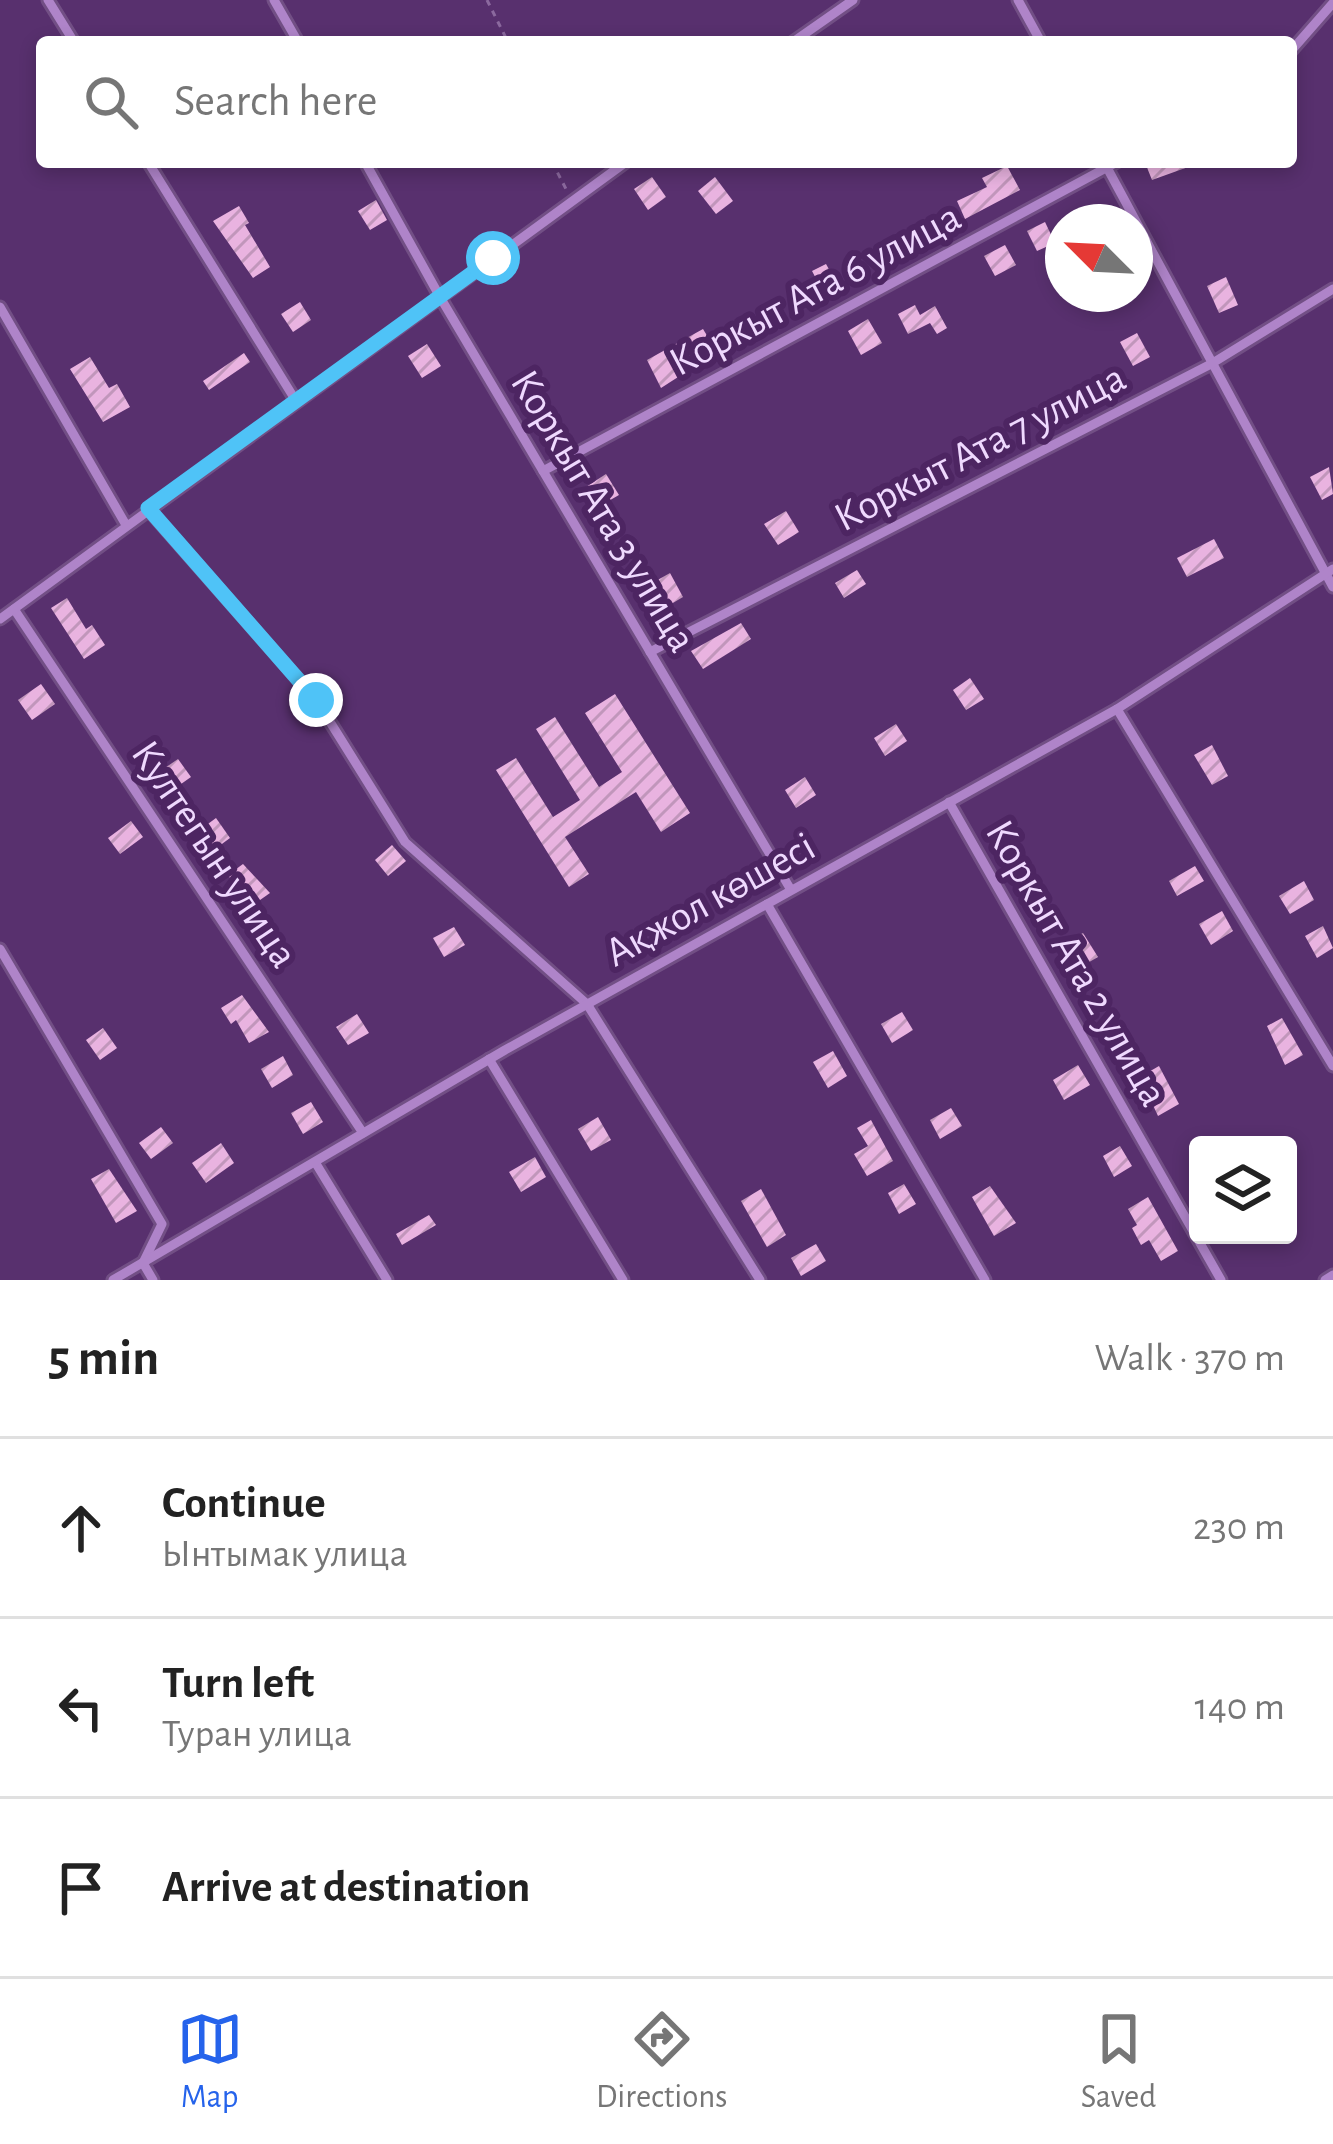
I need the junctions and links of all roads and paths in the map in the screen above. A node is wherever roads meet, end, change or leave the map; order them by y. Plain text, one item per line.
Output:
1 (48, 0) edge
2 (274, 0) edge
3 (487, 0) edge
4 (853, 0) edge
5 (1018, 0) edge
6 (1333, 3) edge
7 (70, 36) edge
8 (295, 36) edge
9 (505, 36) edge
10 (802, 36) edge
11 (1037, 36) edge
12 (1297, 43) edge
13 (152, 168) edge
14 (367, 168) edge
15 (555, 168) edge
16 (618, 168) edge
17 (1102, 168) edge
18 (1111, 168) edge
19 (573, 201) junction
20 (1333, 289) edge
21 (440, 297) junction
22 (0, 307) edge
23 (1211, 364) junction
24 (296, 401) junction
25 (543, 471) junction
26 (148, 508) junction
27 (126, 525) junction
28 (1329, 571) edge
29 (1333, 587) edge
30 (14, 609) junction
31 (0, 619) edge
32 (650, 652) junction
33 (1117, 709) junction
34 (949, 802) junction
35 (791, 890) junction
36 (767, 904) junction
37 (0, 949) edge
38 (586, 1004) junction
39 (489, 1059) junction
40 (1333, 1066) edge
41 (363, 1133) junction
42 (315, 1162) junction
43 (142, 1263) junction
44 (1333, 1275) edge
45 (113, 1280) edge
46 (153, 1280) edge
47 (387, 1280) edge
48 (623, 1280) edge
49 (760, 1280) edge
50 (985, 1280) edge
51 (1221, 1280) edge
52 (1325, 1280) edge

1 - 7 street
2 - 8 street
3 - 9 path
4 - 10 street
5 - 11 street
6 - 12 street
13 - 24 street
14 - 21 street, Коркыт Ата 3 улица
15 - 19 path
16 - 19 street
17 - 25 street, Коркыт Ата 6 улица
18 - 23 street
19 - 21 street
20 - 23 street, Коркыт Ата 7 улица
21 - 24 street
21 - 25 street, Коркыт Ата 3 улица
22 - 27 street
23 - 28 street
23 - 32 street, Коркыт Ата 7 улица
24 - 26 street
25 - 32 street, Коркыт Ата 3 улица
26 - 27 street
26 - 38 street
27 - 30 street
28 - 29 street
28 - 33 street, Ақжол көшесі
30 - 31 street
30 - 41 street, Култегын улица
32 - 35 street, Коркыт Ата 3 улица
33 - 34 street, Ақжол көшесі
33 - 40 street
34 - 35 street, Ақжол көшесі
34 - 51 street, Коркыт Ата 2 улица
35 - 36 street, Ақжол көшесі
36 - 38 street, Ақжол көшесі
36 - 50 street
37 - 43 street
38 - 39 street, Ақжол көшесі
38 - 49 street
39 - 41 street, Ақжол көшесі
39 - 48 street
41 - 42 street, Ақжол көшесі
42 - 43 street, Ақжол көшесі
42 - 47 street
43 - 45 street, Ақжол көшесі
43 - 46 street
44 - 52 street

